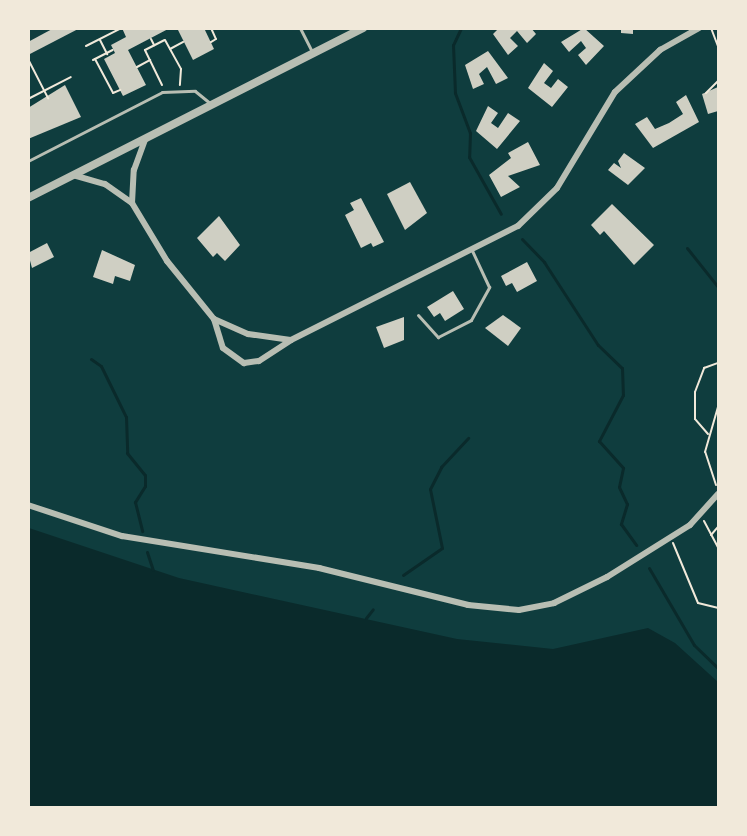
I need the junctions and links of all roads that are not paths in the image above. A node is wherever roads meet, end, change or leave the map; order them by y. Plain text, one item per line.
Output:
1 (300, 28) edge
2 (363, 28) edge
3 (699, 28) edge
4 (313, 54) junction
5 (212, 105) junction
6 (145, 139) junction
7 (28, 161) edge
8 (73, 175) junction
9 (28, 198) edge
10 (132, 203) junction
11 (472, 251) junction
12 (418, 315) dead end
13 (214, 319) junction
14 (291, 340) junction
15 (718, 494) edge
16 (28, 505) edge

1 - 4 lane
2 - 4 street
3 - 11 street
4 - 5 street
5 - 6 street
5 - 7 lane
6 - 8 street
6 - 10 street
8 - 9 street
8 - 10 street
10 - 13 street
11 - 12 lane
11 - 14 street
13 - 14 street
13 - 14 street
15 - 16 street

